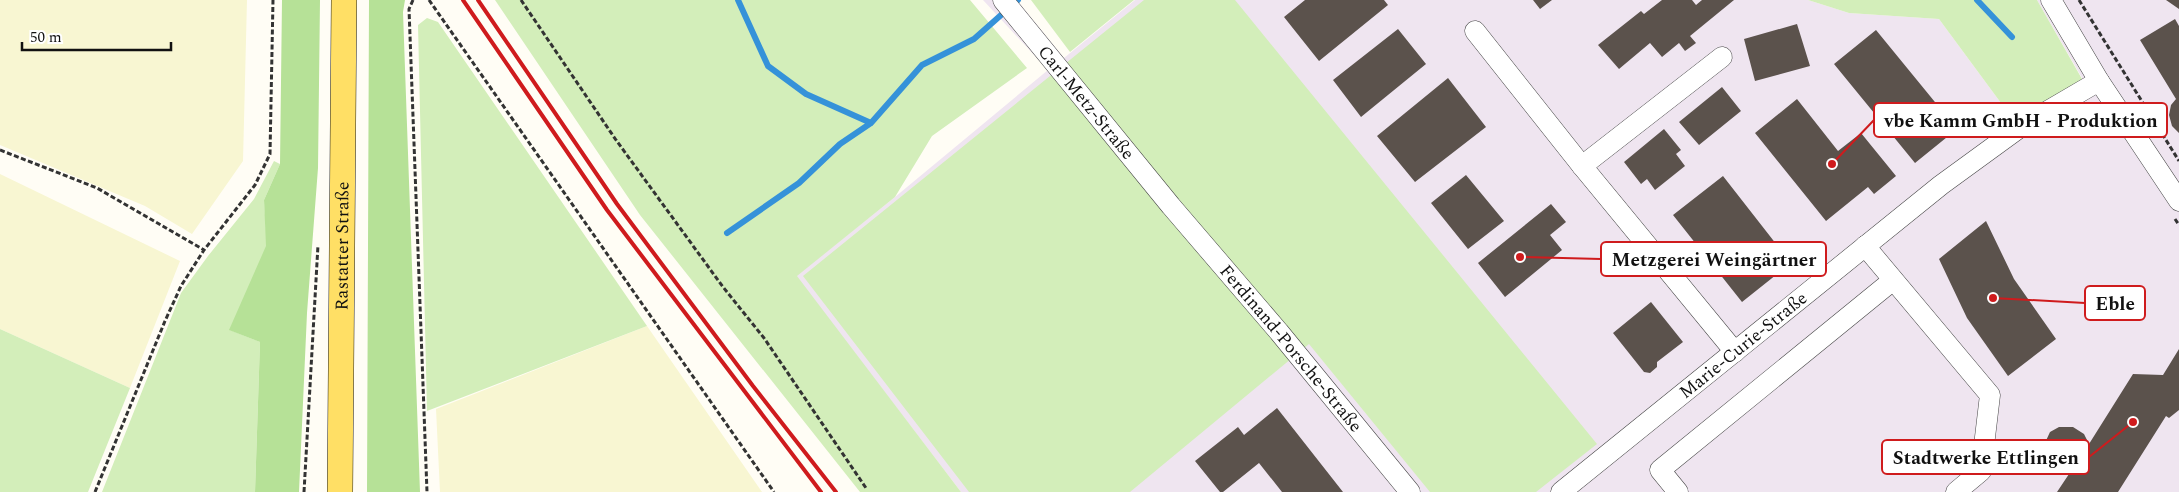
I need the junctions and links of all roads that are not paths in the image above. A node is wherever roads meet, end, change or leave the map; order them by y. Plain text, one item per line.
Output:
1 (344, 0) edge
2 (1003, 0) edge
3 (2051, 0) edge
4 (1475, 31) dead end
5 (1722, 57) dead end
6 (2099, 80) junction
7 (1582, 166) junction
8 (2177, 193) edge
9 (1171, 206) joint
10 (1865, 246) junction
11 (1892, 281) junction
12 (1735, 352) junction
13 (340, 492) edge
14 (1410, 492) edge
15 (1561, 492) edge
16 (1678, 492) edge
17 (1956, 492) edge

1 - 13 main road, Rastatter Straße
2 - 9 street, Carl-Metz-Straße
3 - 6 street
4 - 7 street
5 - 7 street
6 - 8 street
6 - 10 street, Marie-Curie-Straße
7 - 12 street
9 - 14 street, Ferdinand-Porsche-Straße
10 - 11 street
10 - 12 street, Marie-Curie-Straße
11 - 16 street
11 - 17 street
12 - 15 street, Marie-Curie-Straße

